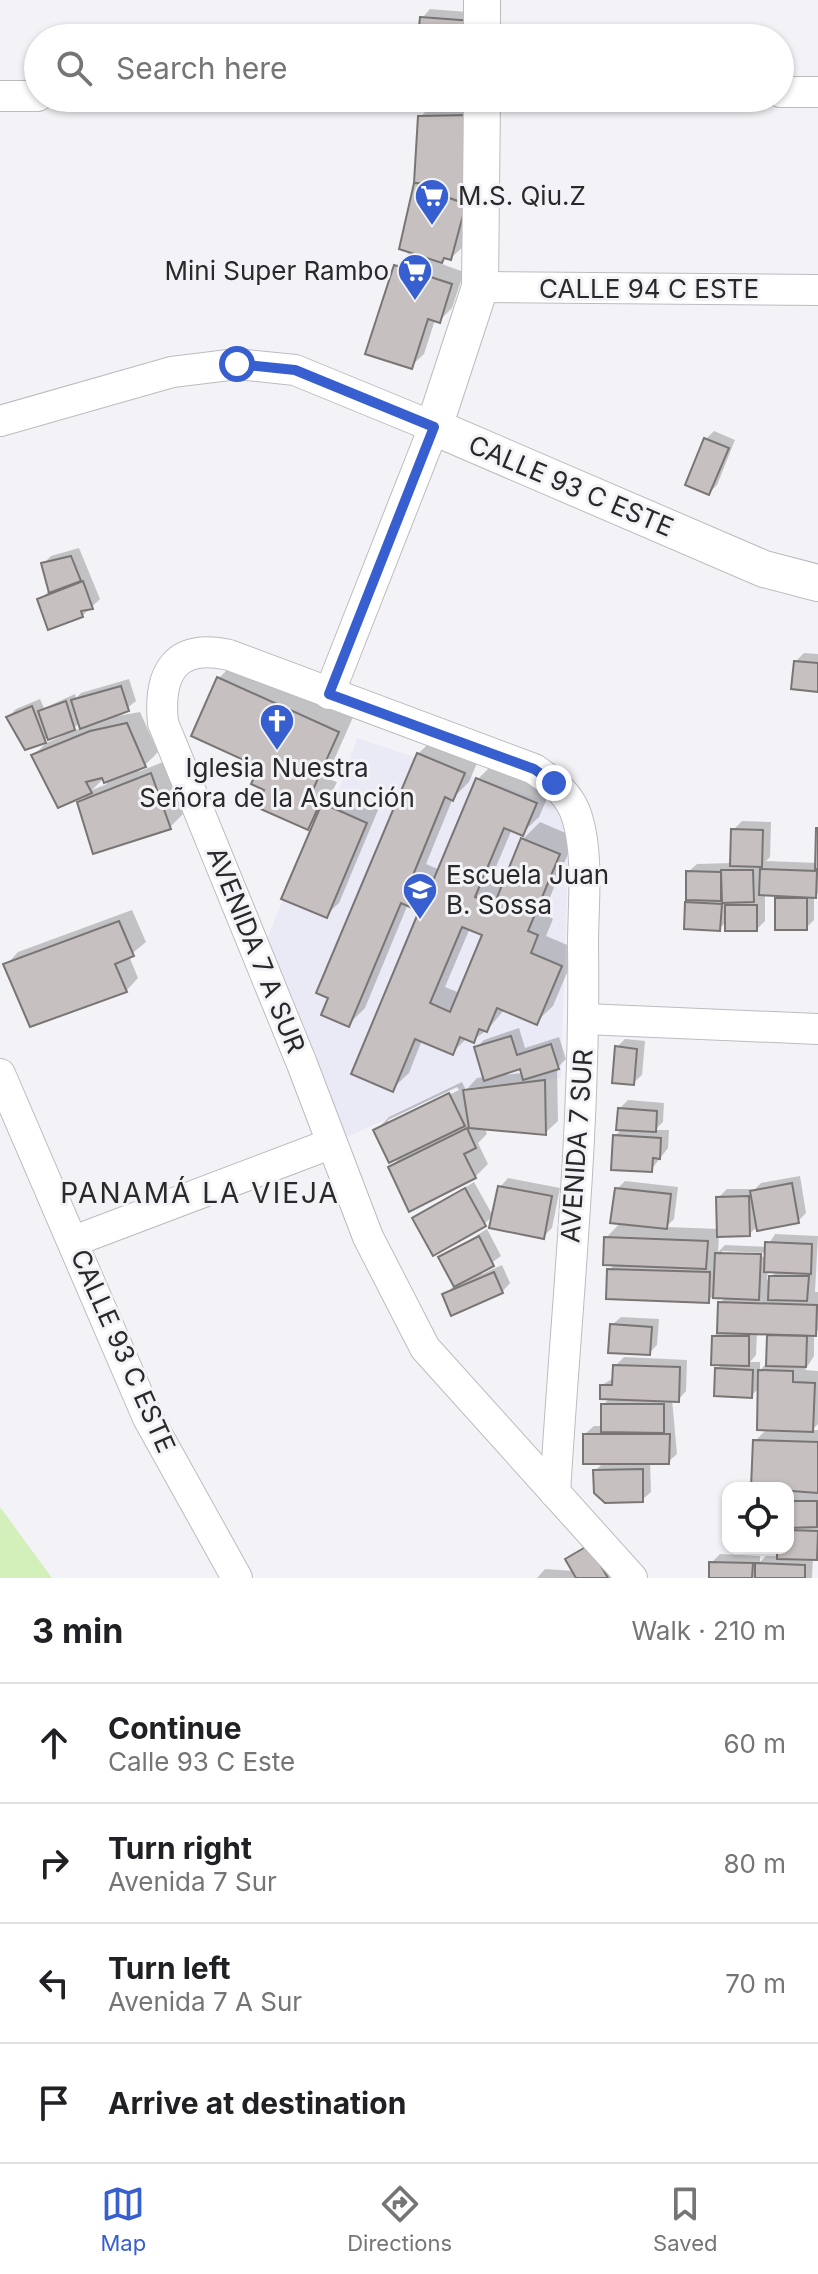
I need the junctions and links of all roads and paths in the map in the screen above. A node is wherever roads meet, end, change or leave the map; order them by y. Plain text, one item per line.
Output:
1 (482, 0) edge
2 (482, 24) edge
3 (794, 92) edge
4 (818, 92) edge
5 (0, 96) edge
6 (24, 96) edge
7 (482, 112) edge
8 (480, 287) junction
9 (818, 290) edge
10 (0, 421) edge
11 (434, 427) junction
12 (818, 583) edge
13 (329, 694) junction
14 (571, 801) joint
15 (585, 1019) junction
16 (818, 1029) edge
17 (0, 1074) edge
18 (330, 1144) junction
19 (74, 1241) junction
20 (555, 1493) junction
21 (237, 1578) edge
22 (632, 1578) edge

1 - 2 street
3 - 4 street
5 - 6 street
7 - 8 street
8 - 9 street, CALLE 94 C ESTE
8 - 11 street
10 - 11 street, CALLE 93 C ESTE
11 - 12 street, CALLE 93 C ESTE
11 - 13 street
13 - 14 street, AVENIDA 7 A SUR
13 - 18 street, AVENIDA 7 A SUR
14 - 15 street, AVENIDA 7 SUR
15 - 16 street
15 - 20 street, AVENIDA 7 SUR
17 - 19 street, CALLE 93 C ESTE
18 - 19 street
18 - 20 street, AVENIDA 7 A SUR
19 - 21 street, CALLE 93 C ESTE
20 - 22 street, AVENIDA 7 A SUR

